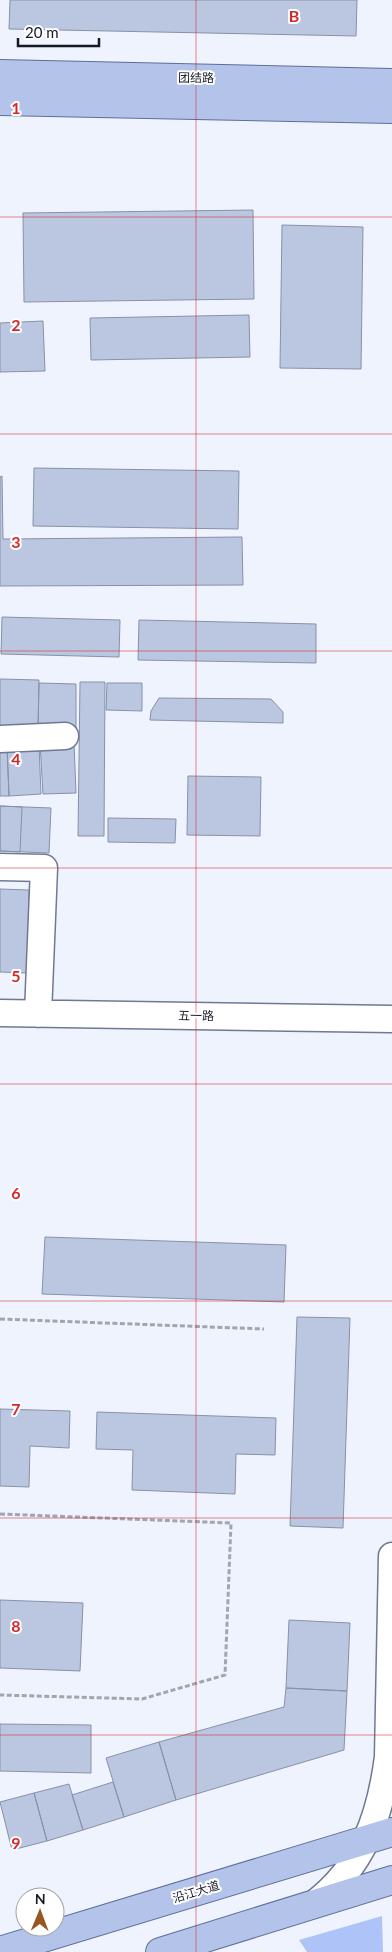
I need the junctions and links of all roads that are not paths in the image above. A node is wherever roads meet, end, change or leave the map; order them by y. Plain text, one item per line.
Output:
1 (0, 74) edge
2 (392, 83) edge
3 (0, 100) edge
4 (392, 109) edge
5 (65, 736) dead end
6 (0, 739) edge
7 (0, 867) edge
8 (0, 1014) edge
9 (38, 1014) junction
10 (392, 1019) edge
11 (392, 1556) edge
12 (380, 1836) edge
13 (392, 1880) edge
14 (314, 1904) junction
15 (0, 1951) edge
16 (160, 1952) edge

1 - 2 main road, 团结路
3 - 4 main road
5 - 6 street
7 - 9 street
8 - 9 street, 五一路
9 - 10 street, 五一路
11 - 12 street
12 - 14 street
12 - 15 main road, 沿江大道
13 - 14 main road
14 - 16 main road

